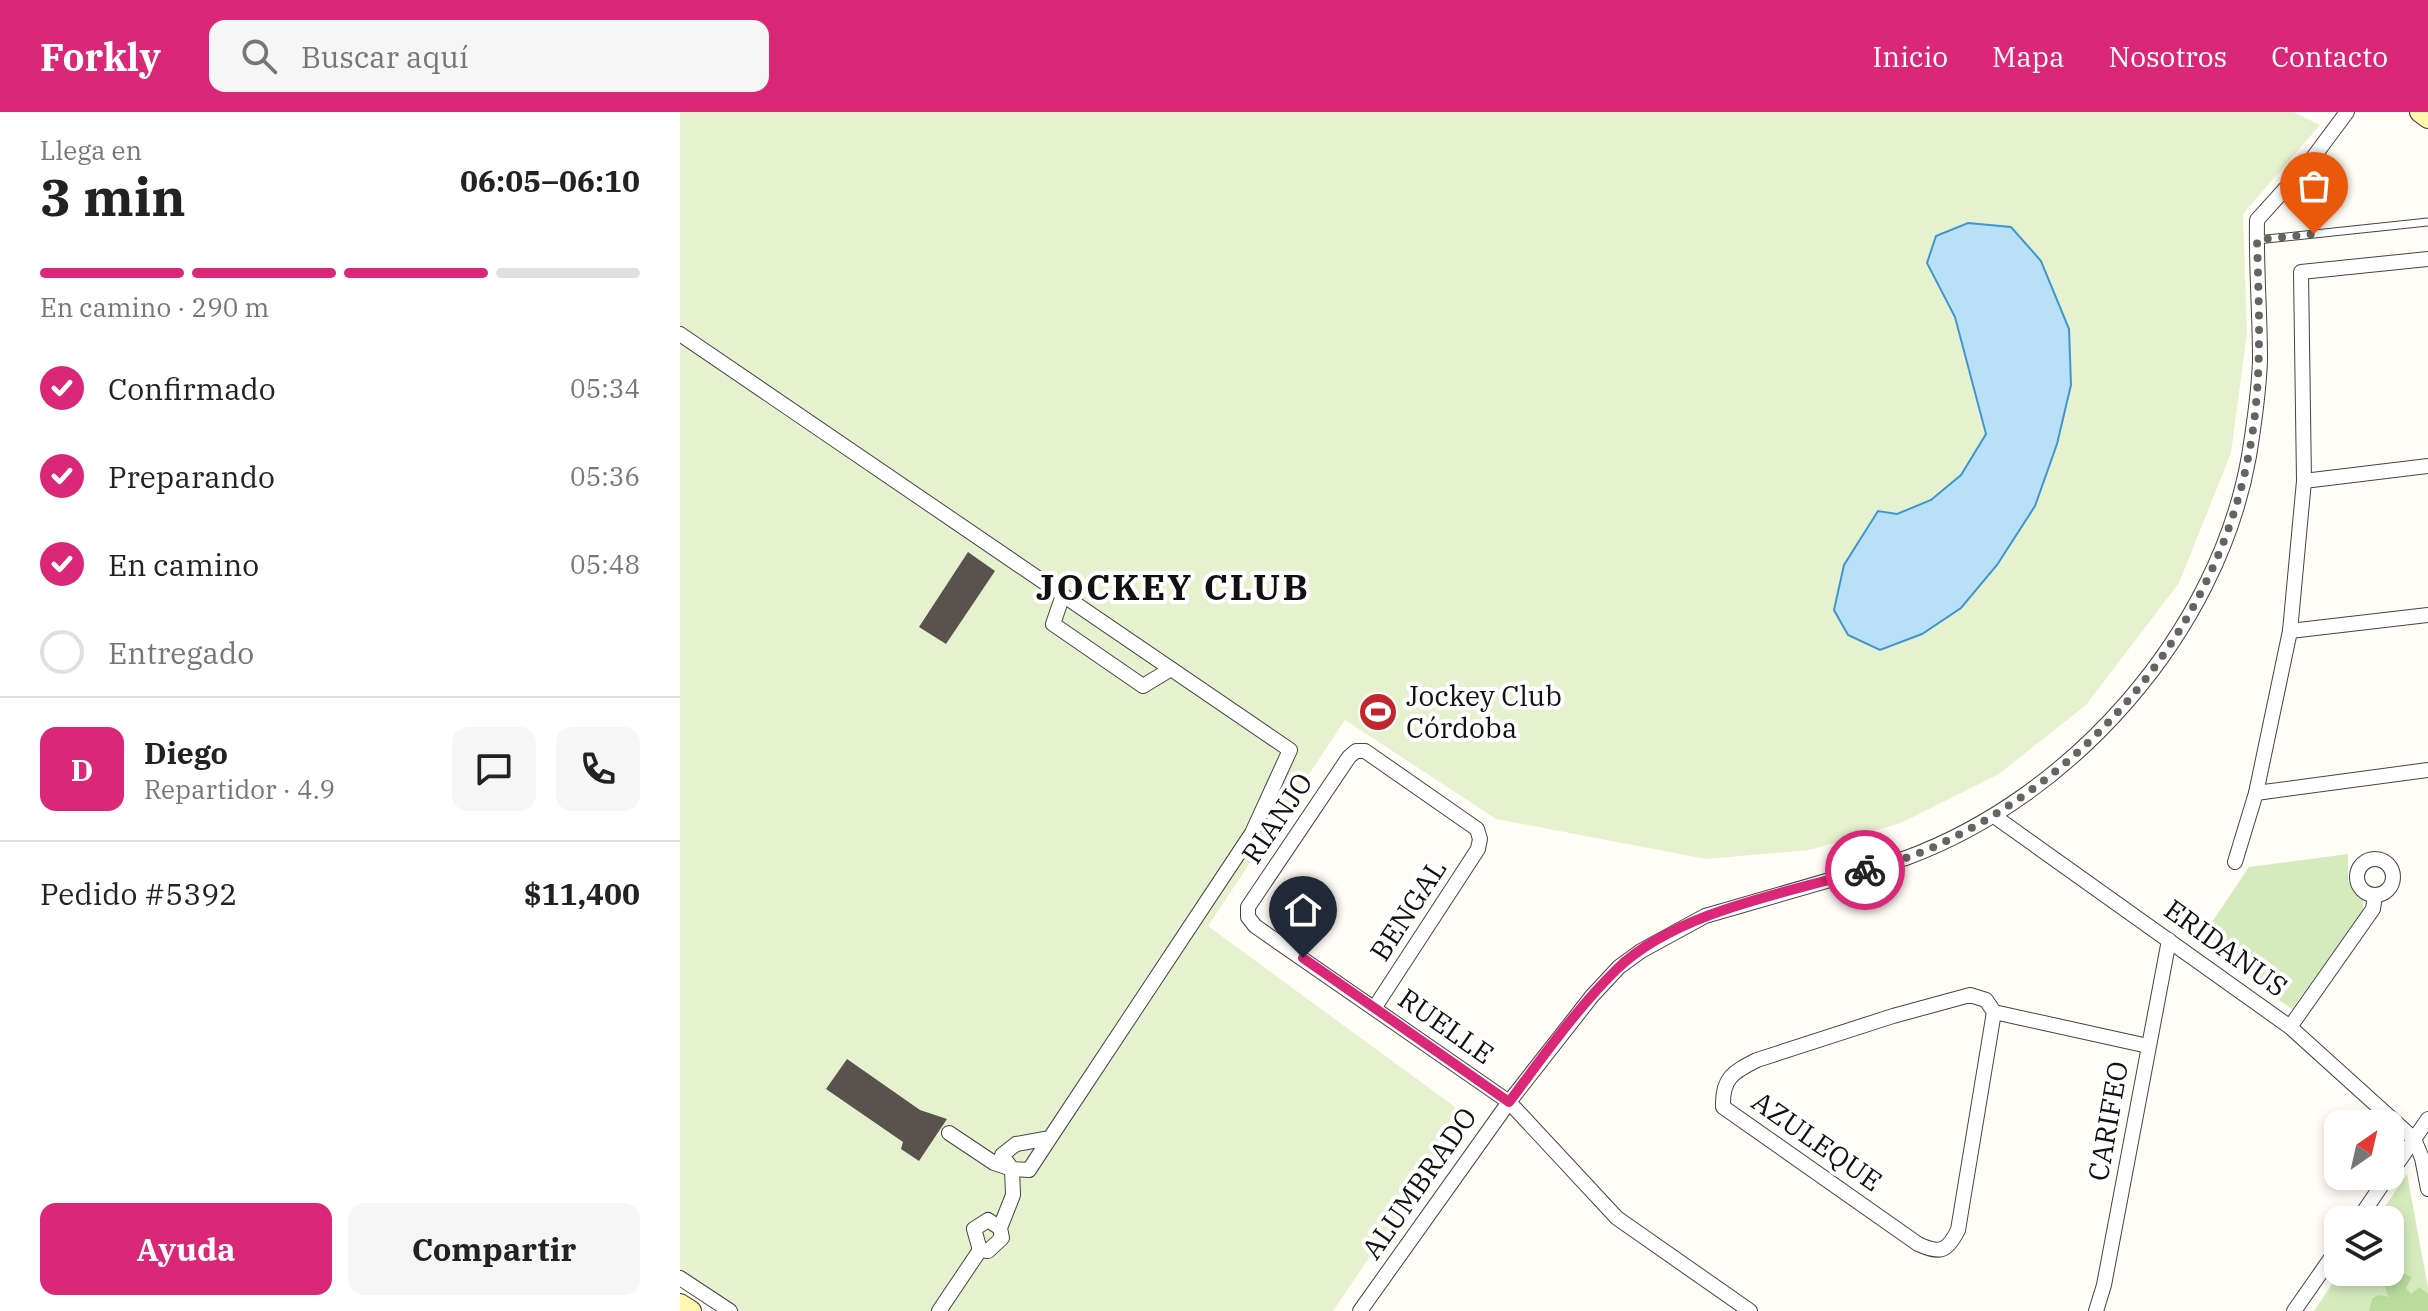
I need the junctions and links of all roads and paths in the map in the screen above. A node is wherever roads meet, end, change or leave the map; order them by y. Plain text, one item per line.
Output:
1 (2347, 112) edge
2 (2420, 112) edge
3 (2428, 118) edge
4 (2428, 222) edge
5 (2257, 240) junction
6 (2428, 259) edge
7 (680, 334) edge
8 (2428, 466) edge
9 (2304, 481) junction
10 (1063, 595) junction
11 (2428, 615) edge
12 (2290, 631) junction
13 (1171, 669) junction
14 (2428, 770) edge
15 (2256, 793) junction
16 (1994, 816) junction
17 (1480, 839) joint
18 (2235, 862) dead end
19 (2375, 895) dead end
20 (1248, 917) joint
21 (2169, 940) junction
22 (1375, 1007) junction
23 (1994, 1012) junction
24 (2290, 1027) junction
25 (2148, 1046) junction
26 (1509, 1102) junction
27 (2428, 1119) edge
28 (949, 1133) dead end
29 (1050, 1138) junction
30 (2414, 1139) junction
31 (2404, 1153) edge
32 (1012, 1169) junction
33 (2428, 1189) edge
34 (1000, 1228) junction
35 (980, 1250) junction
36 (2324, 1268) edge
37 (680, 1278) edge
38 (680, 1304) edge
39 (691, 1311) edge
40 (730, 1311) edge
41 (939, 1311) edge
42 (1360, 1311) edge
43 (1750, 1311) edge
44 (2096, 1311) edge
45 (2294, 1311) edge

1 - 5 street, ALUMBRADO
2 - 3 main road
4 - 5 lane
5 - 16 street, ALUMBRADO
6 - 9 street
7 - 10 street
8 - 9 street
9 - 12 street
10 - 13 street
10 - 13 street
11 - 12 street
12 - 15 street
13 - 29 street
14 - 15 street
15 - 18 street
16 - 21 street, ERIDANUS
16 - 26 street, ALUMBRADO
17 - 20 street, RIANJO
17 - 22 street, BENGAL
19 - 24 street
20 - 22 street, RUELLE
21 - 24 street, ERIDANUS
21 - 25 street, CARIFEO
22 - 26 street, RUELLE
23 - 23 street, AZULEQUE
23 - 25 street, AZULEQUE
24 - 30 street, ERIDANUS
25 - 44 street, CARIFEO
26 - 42 street, ALUMBRADO
26 - 43 street, RUELLE
27 - 30 street
28 - 32 street
29 - 32 street
29 - 32 street
30 - 31 street
30 - 33 street
32 - 34 street
34 - 35 street
34 - 35 street
35 - 41 street
36 - 45 street
37 - 40 street
38 - 39 main road

